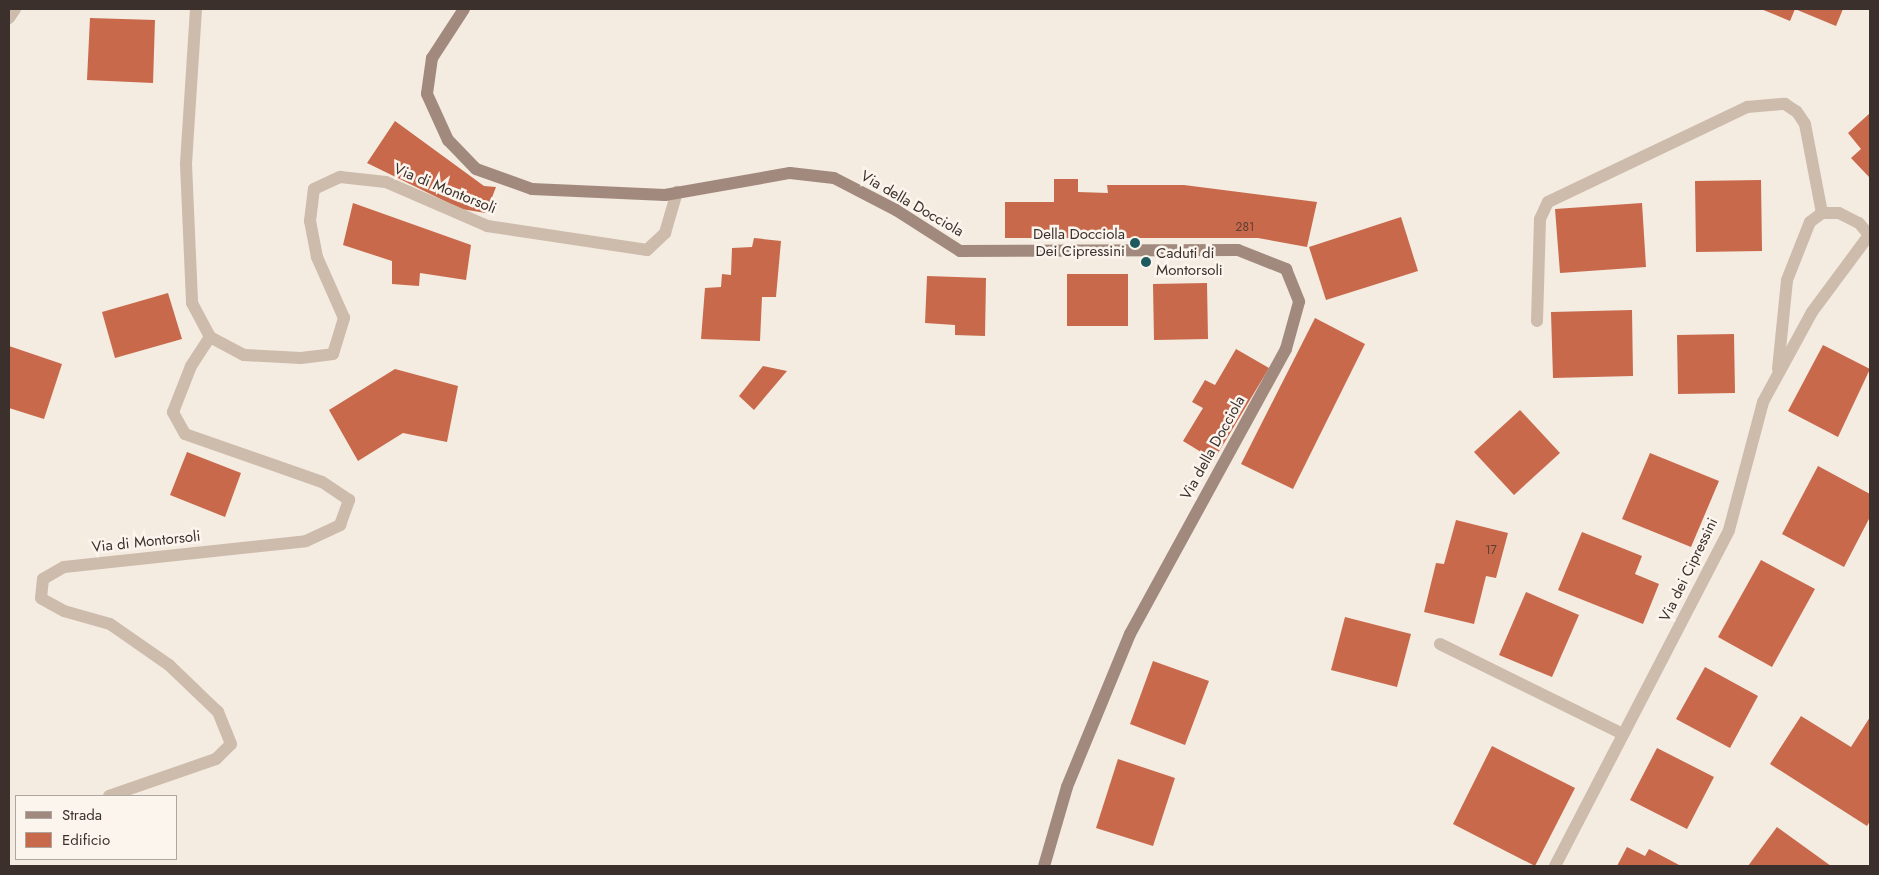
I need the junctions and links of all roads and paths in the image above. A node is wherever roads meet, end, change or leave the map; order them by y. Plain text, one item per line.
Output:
1 (15, 9) edge
2 (196, 9) edge
3 (464, 9) edge
4 (9, 18) edge
5 (677, 192) junction
6 (1822, 213) junction
7 (1870, 234) edge
8 (1537, 321) dead end
9 (210, 337) junction
10 (1777, 376) junction
11 (1440, 644) dead end
12 (1623, 734) junction
13 (112, 795) edge
14 (1044, 866) edge
15 (1555, 866) edge

1 - 4 street
2 - 9 street
3 - 5 street, Via della Docciola
5 - 9 street, Via di Montorsoli
5 - 14 street, Via della Docciola
6 - 7 street
6 - 8 street
6 - 10 street
7 - 10 street, Via dei Cipressini
9 - 13 street, Via di Montorsoli
10 - 12 street, Via dei Cipressini
11 - 12 street
12 - 15 street, Via dei Cipressini

